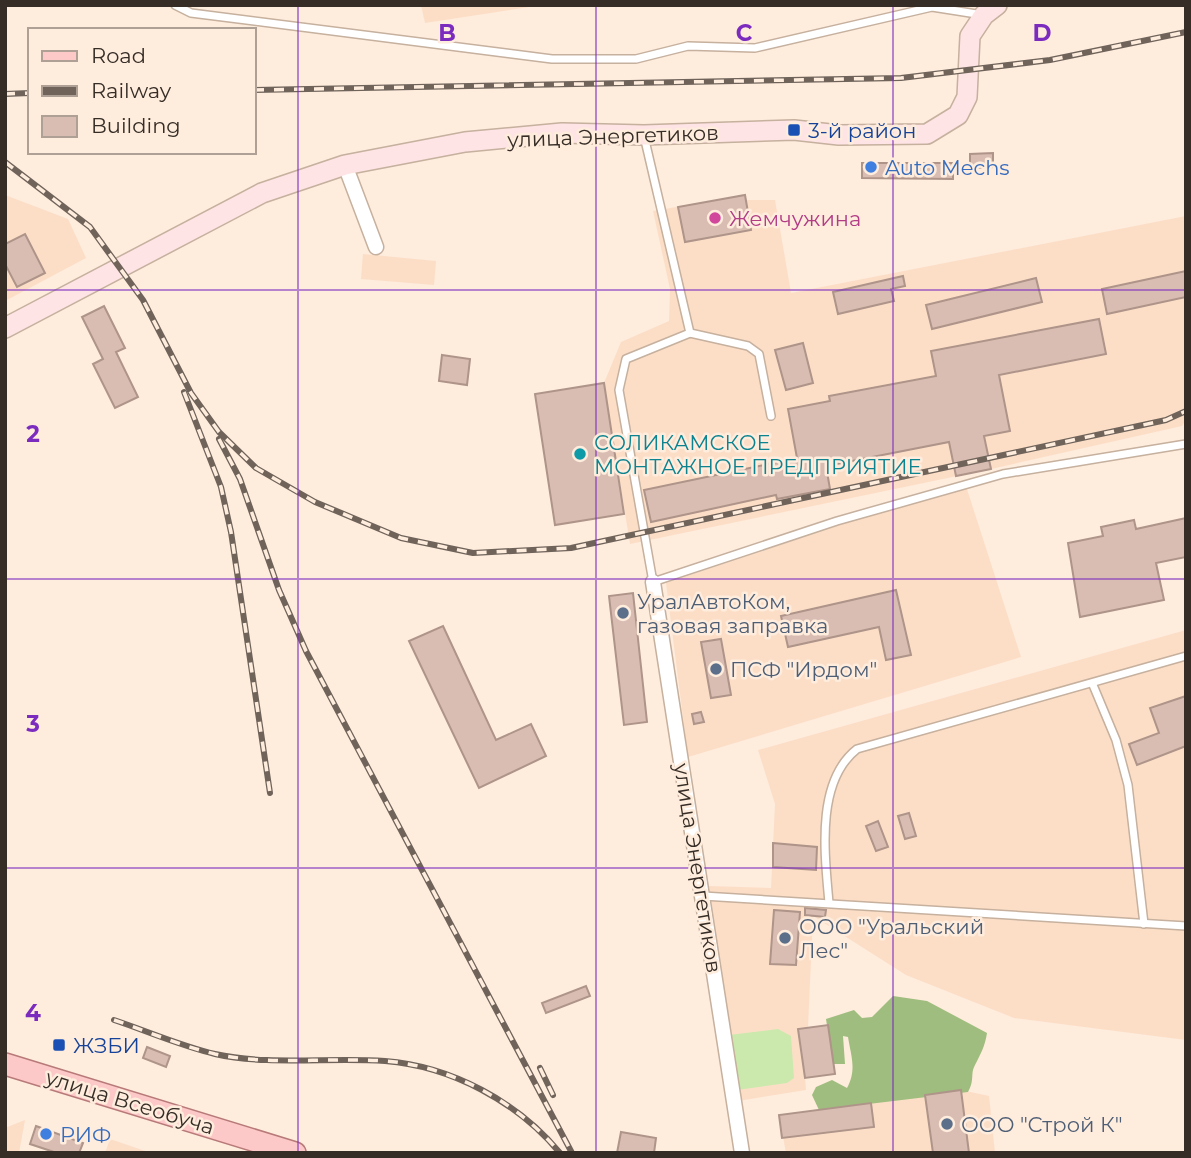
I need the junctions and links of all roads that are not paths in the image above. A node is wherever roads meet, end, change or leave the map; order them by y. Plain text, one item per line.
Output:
1 (175, 5) edge
2 (990, 10) edge
3 (643, 135) junction
4 (345, 165) junction
5 (376, 247) dead end
6 (5, 328) edge
7 (690, 333) junction
8 (771, 416) dead end
9 (1186, 444) edge
10 (653, 582) junction
11 (1186, 656) edge
12 (1093, 685) junction
13 (703, 896) junction
14 (829, 903) junction
15 (1144, 924) junction
16 (1186, 926) edge
17 (5, 1064) edge
18 (295, 1153) edge
19 (742, 1153) edge

1 - 2 lane
2 - 3 street, улица Энергетиков
3 - 4 street, улица Энергетиков
3 - 7 lane
4 - 5 street
4 - 6 street, улица Энергетиков
7 - 8 lane
7 - 10 lane
9 - 10 lane
10 - 13 street, улица Энергетиков
11 - 12 lane
12 - 14 lane
12 - 15 lane
13 - 14 lane
13 - 19 street, улица Энергетиков
14 - 15 lane
15 - 16 lane
17 - 18 main road, улица Всеобуча

